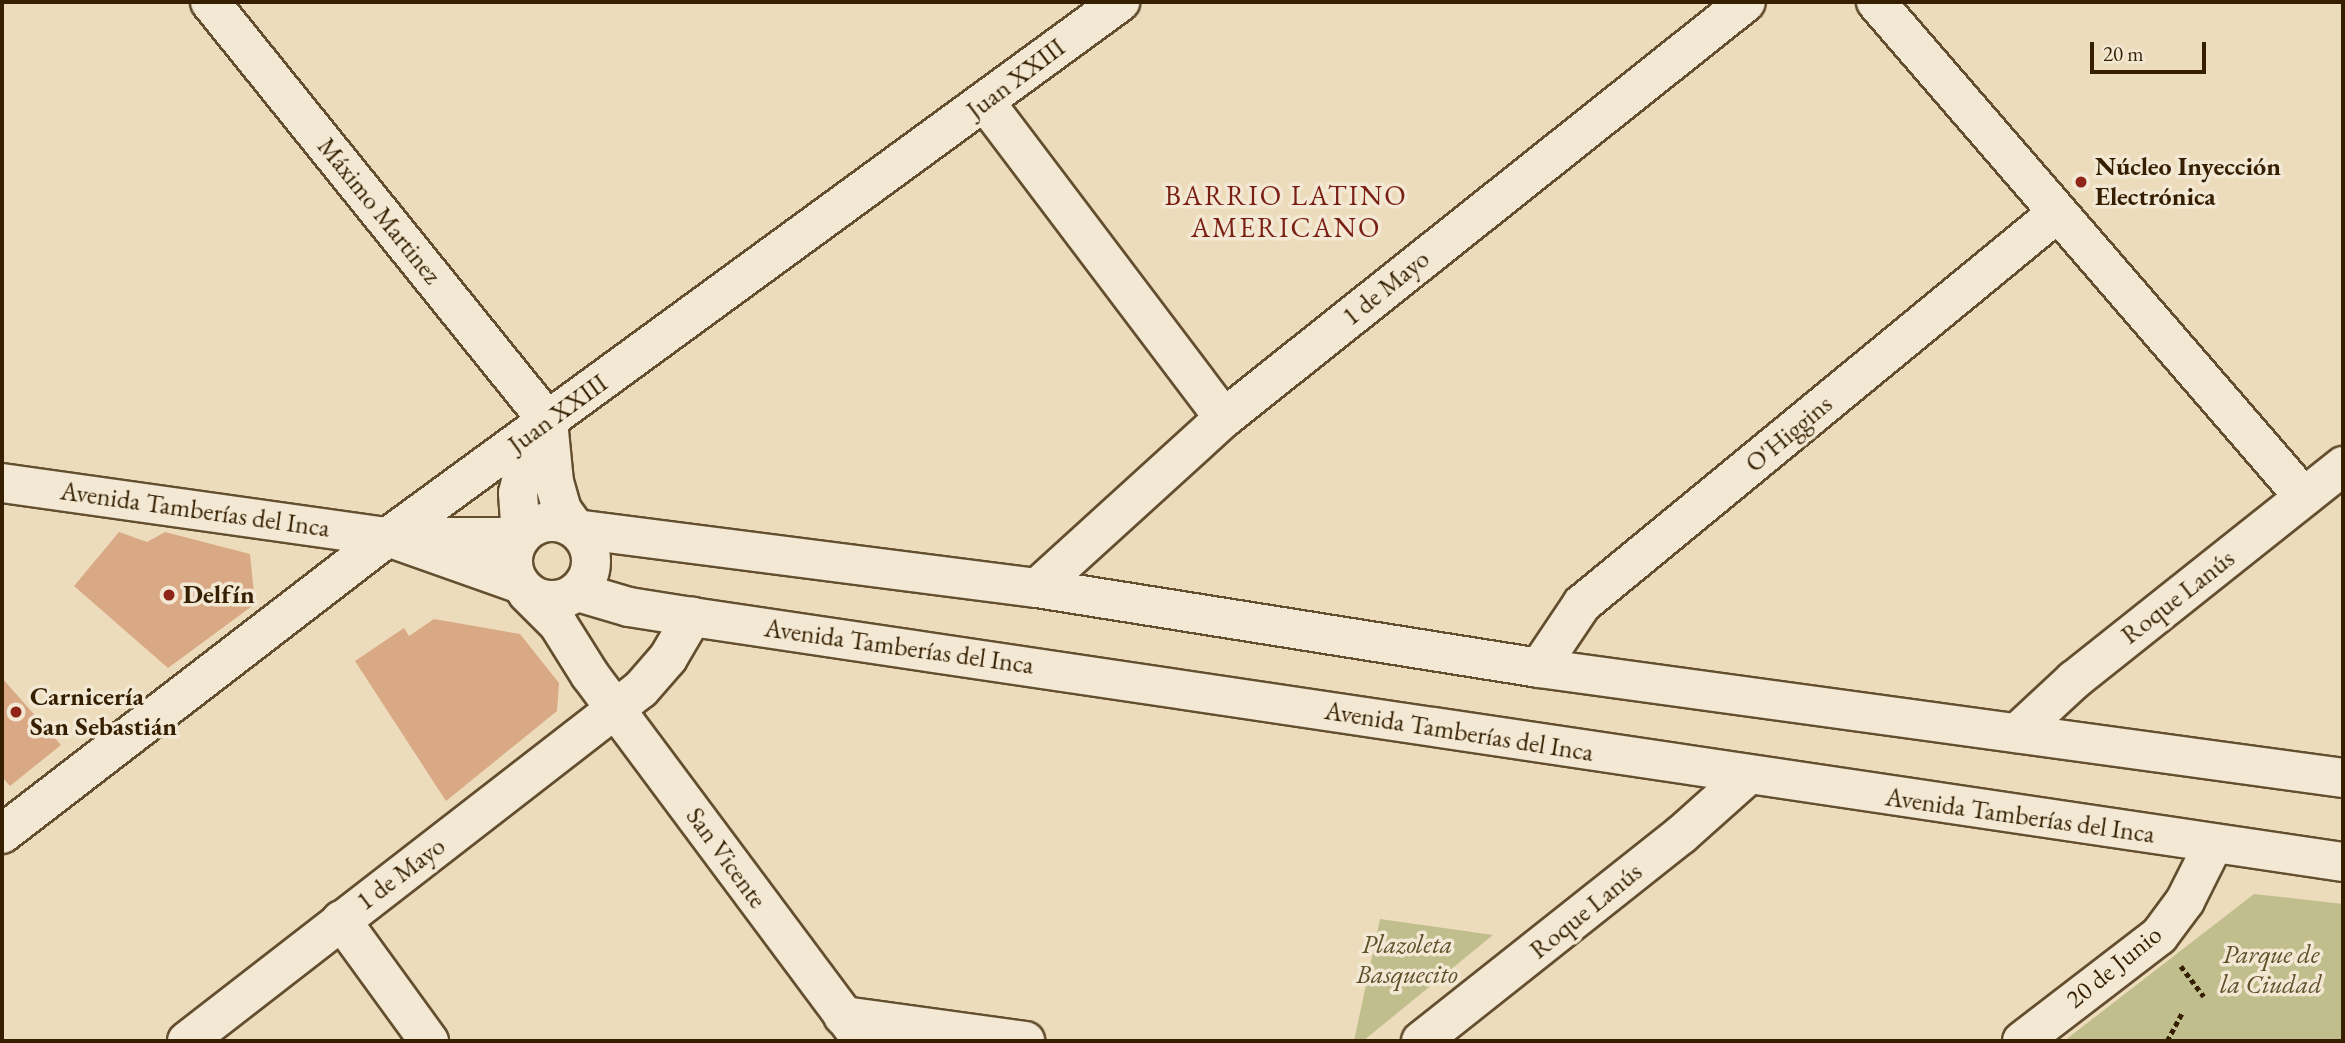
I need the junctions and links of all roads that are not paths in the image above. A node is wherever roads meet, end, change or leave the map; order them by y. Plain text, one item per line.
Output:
1 (210, 2) edge
2 (1120, 2) edge
3 (1746, 2) edge
4 (1876, 2) edge
5 (985, 102) junction
6 (2056, 214) junction
7 (1223, 418) junction
8 (548, 421) junction
9 (2343, 466) edge
10 (2, 483) edge
11 (2304, 498) junction
12 (576, 529) junction
13 (388, 537) junction
14 (521, 537) junction
15 (523, 588) junction
16 (1037, 588) junction
17 (578, 592) junction
18 (692, 617) junction
19 (1539, 668) junction
20 (590, 675) junction
21 (616, 709) junction
22 (2017, 733) junction
23 (1747, 776) junction
24 (2343, 778) edge
25 (2, 834) edge
26 (2213, 845) junction
27 (2343, 862) edge
28 (341, 920) junction
29 (853, 1029) edge
30 (187, 1041) edge
31 (429, 1041) edge
32 (1025, 1041) edge
33 (1422, 1041) edge
34 (2022, 1041) edge

1 - 8 street, Máximo Martinez
2 - 5 street, Juan XXIII
3 - 7 street, 1 de Mayo
4 - 6 street
5 - 7 street
5 - 8 street, Juan XXIII
6 - 11 street
6 - 19 street, O'Higgins
7 - 16 street, 1 de Mayo
8 - 12 street
8 - 13 street, Juan XXIII
8 - 14 street
9 - 11 street, Roque Lanús
10 - 13 street, Avenida Tamberías del Inca
11 - 22 street, Roque Lanús
12 - 14 street
12 - 16 street
12 - 17 street
13 - 14 street, Avenida Tamberías del Inca
13 - 15 street, Avenida Tamberías del Inca
13 - 25 street, Juan XXIII
14 - 15 street
15 - 17 street
15 - 20 street, San Vicente
16 - 19 street
17 - 18 street, Avenida Tamberías del Inca
17 - 20 street
18 - 21 street, 1 de Mayo
18 - 23 street, Avenida Tamberías del Inca
19 - 22 street
20 - 21 street, San Vicente
21 - 28 street, 1 de Mayo
21 - 29 street, San Vicente
22 - 24 street
23 - 26 street, Avenida Tamberías del Inca
23 - 33 street, Roque Lanús
26 - 27 street, Avenida Tamberías del Inca
26 - 34 street, 20 de Junio
28 - 30 street, 1 de Mayo
28 - 31 street
29 - 32 street

